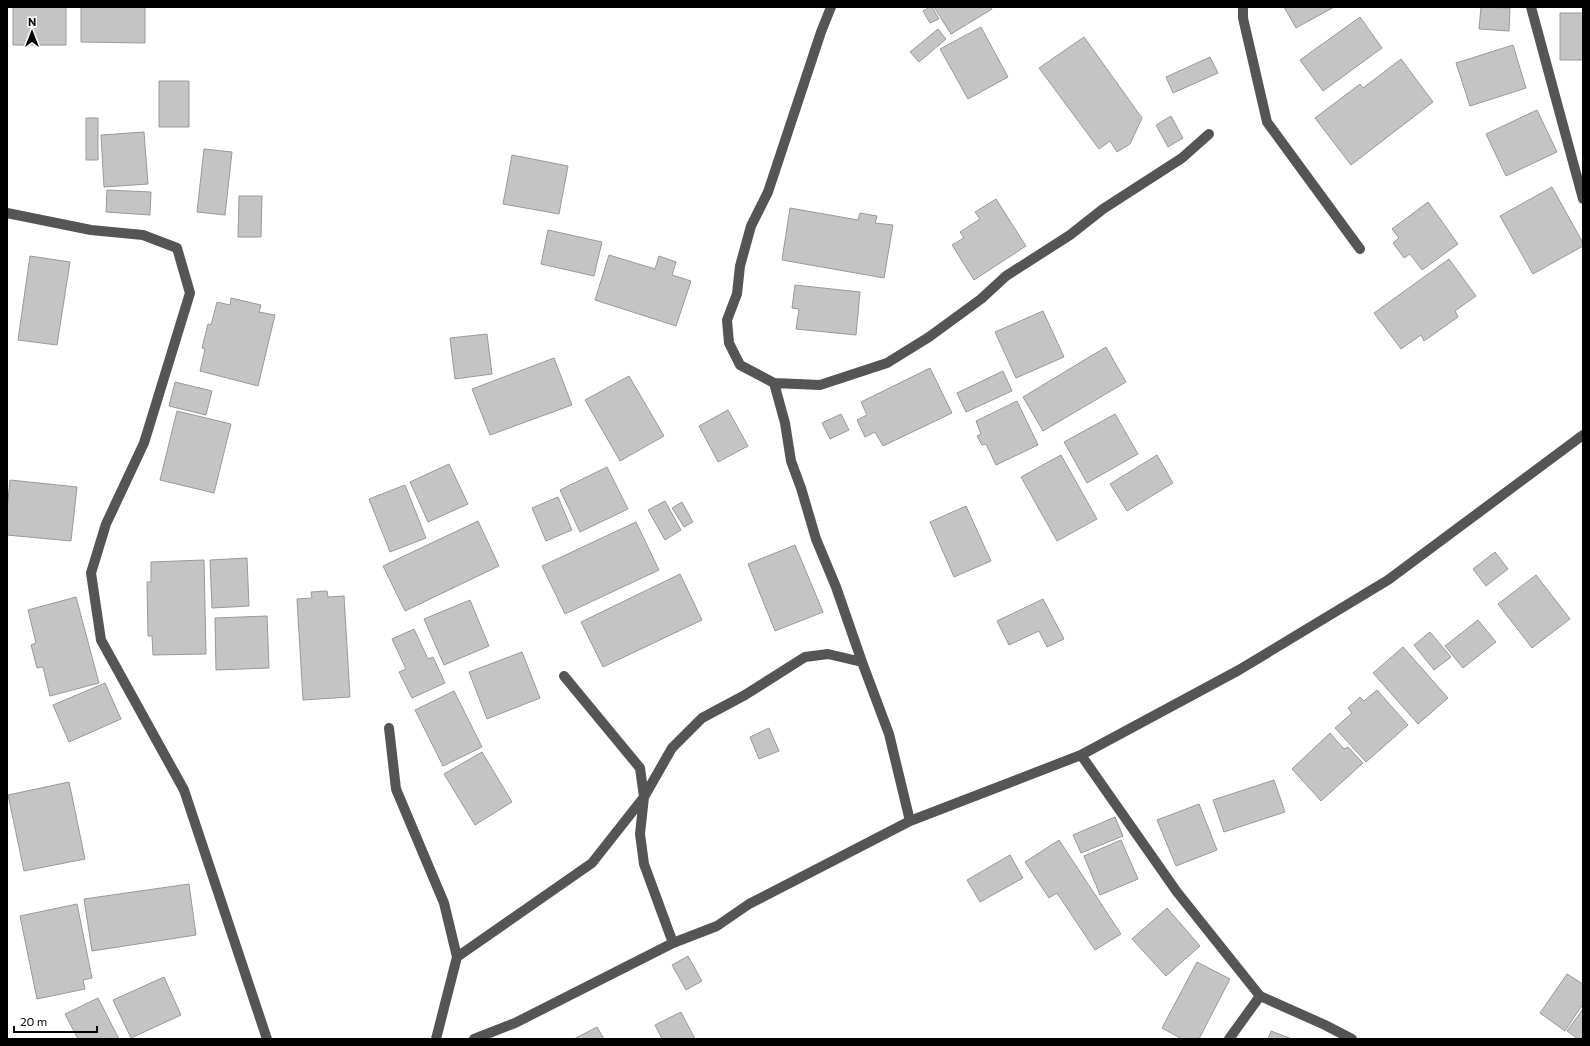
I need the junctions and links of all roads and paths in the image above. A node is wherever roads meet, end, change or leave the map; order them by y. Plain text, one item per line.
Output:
1 (831, 7) edge
2 (1243, 7) edge
3 (1531, 7) edge
4 (1209, 134) dead end
5 (1583, 199) edge
6 (7, 213) edge
7 (1360, 250) dead end
8 (774, 383) junction
9 (1583, 435) edge
10 (862, 662) junction
11 (564, 676) dead end
12 (389, 728) dead end
13 (1081, 755) junction
14 (644, 797) junction
15 (910, 821) junction
16 (673, 943) junction
17 (457, 957) junction
18 (1260, 996) junction
19 (267, 1039) edge
20 (436, 1039) edge
21 (474, 1039) edge
22 (1229, 1039) edge
23 (1352, 1039) edge

1 - 8 street
2 - 7 street
3 - 5 street
4 - 8 street
6 - 19 street
8 - 10 street
9 - 13 street
10 - 14 street
10 - 15 street
11 - 14 street
12 - 17 street
13 - 15 street
13 - 18 street
14 - 16 street
14 - 17 street
15 - 16 street
16 - 21 street
17 - 20 street
18 - 22 street
18 - 23 street

